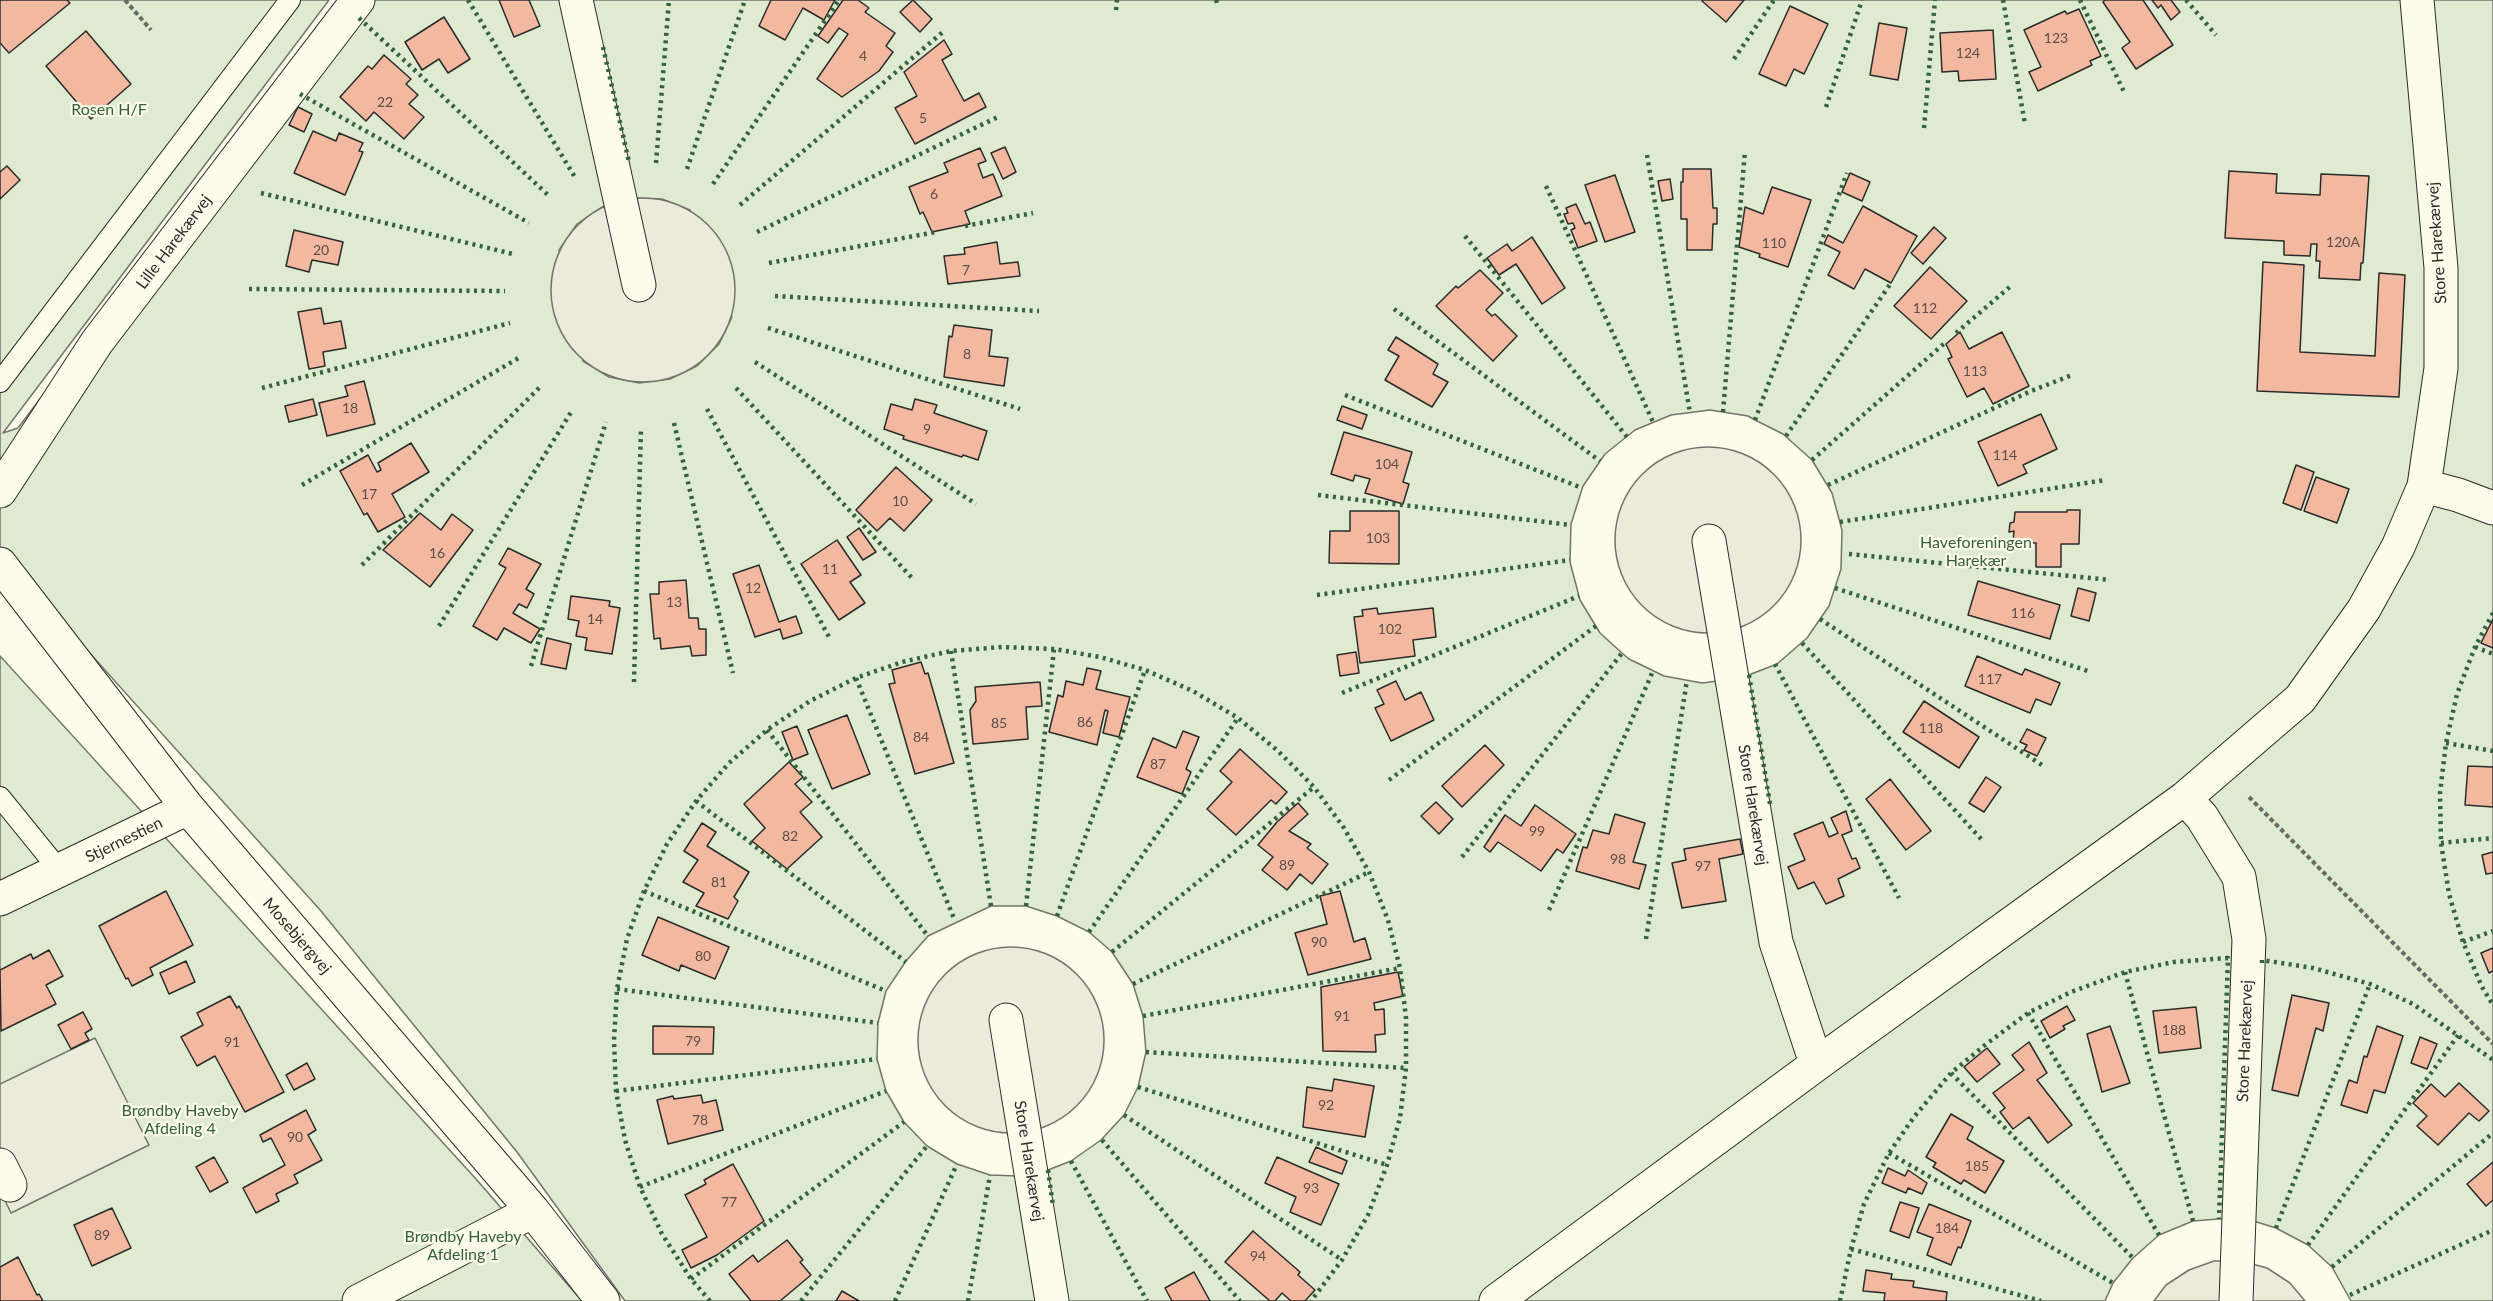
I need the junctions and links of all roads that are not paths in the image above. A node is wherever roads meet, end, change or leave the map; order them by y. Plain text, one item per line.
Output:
1 (290, 0) edge
2 (358, 0) edge
3 (576, 0) edge
4 (2417, 0) edge
5 (639, 285) dead end
6 (0, 382) edge
7 (2424, 486) junction
8 (0, 491) edge
9 (2493, 508) edge
10 (1709, 541) dead end
11 (0, 564) edge
12 (0, 797) edge
13 (2185, 798) junction
14 (188, 808) junction
15 (60, 871) junction
16 (0, 899) edge
17 (1006, 1020) dead end
18 (1821, 1061) junction
19 (533, 1211) junction
20 (1517, 1295) edge
21 (359, 1301) edge
22 (603, 1301) edge
23 (1052, 1301) edge
24 (2236, 1301) edge

1 - 6 lane
2 - 8 street, Lille Harekærvej
3 - 5 street
4 - 7 street, Store Harekærvej
7 - 9 street
7 - 13 street, Store Harekærvej
10 - 18 street, Store Harekærvej
11 - 14 street, Mosebjergvej
12 - 15 lane
13 - 18 street, Store Harekærvej
13 - 24 street, Store Harekærvej
14 - 15 street, Stjernestien
14 - 19 street, Mosebjergvej
15 - 16 street, Stjernestien
17 - 23 street, Store Harekærvej
18 - 20 street, Store Harekærvej
19 - 21 street
19 - 22 street, Mosebjergvej

